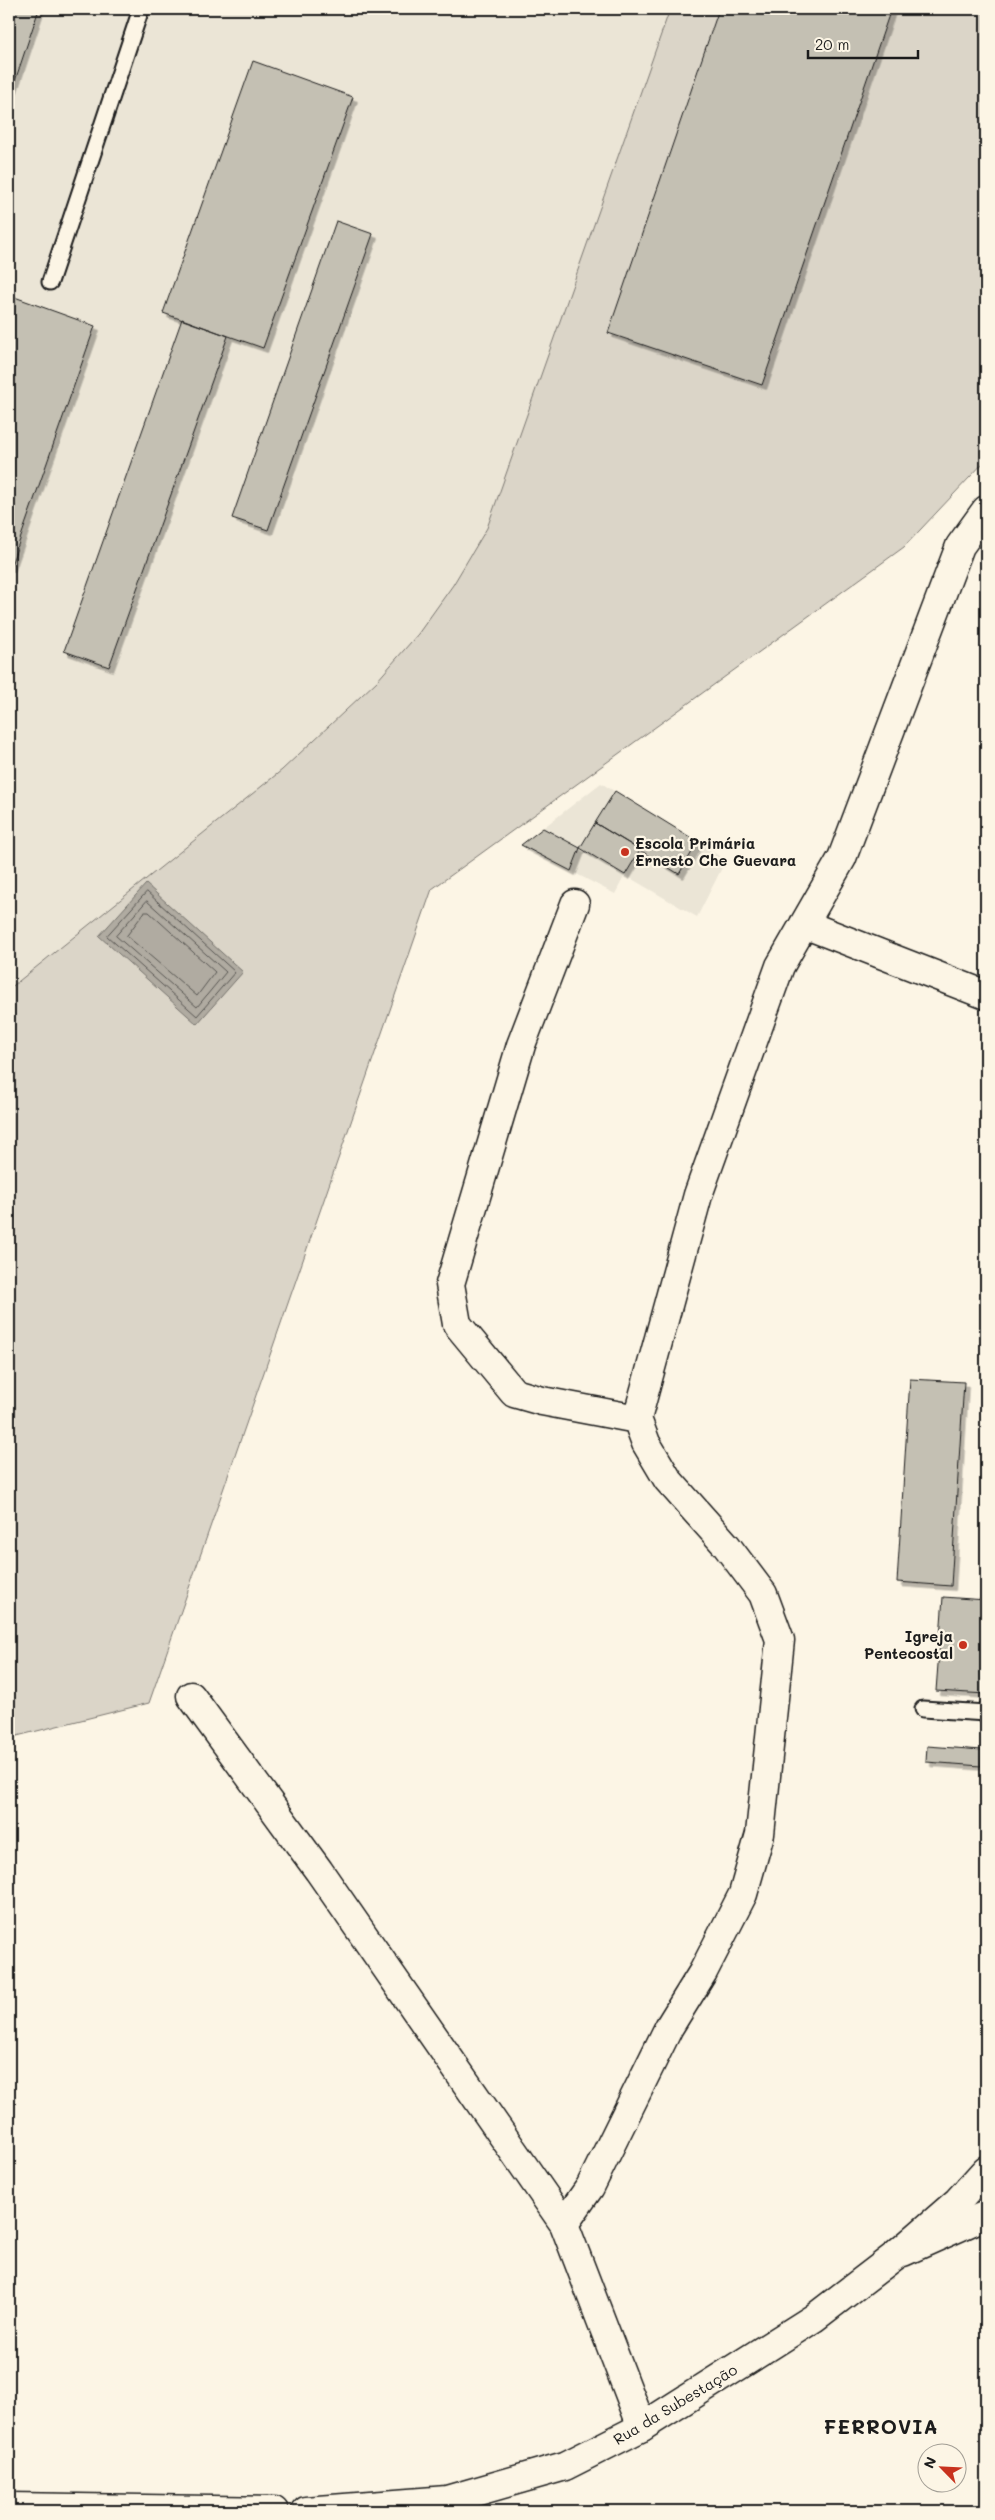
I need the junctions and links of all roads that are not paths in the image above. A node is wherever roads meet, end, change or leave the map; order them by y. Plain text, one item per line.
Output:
1 (141, 9) edge
2 (50, 282) dead end
3 (986, 510) edge
4 (575, 904) dead end
5 (804, 924) junction
6 (986, 995) edge
7 (637, 1419) junction
8 (191, 1696) dead end
9 (923, 1709) dead end
10 (986, 1713) edge
11 (986, 2170) edge
12 (986, 2215) edge
13 (564, 2224) junction
14 (896, 2255) junction
15 (642, 2427) junction
16 (9, 2507) edge
17 (80, 2509) edge
18 (274, 2511) edge
19 (306, 2511) edge

1 - 2 lane
3 - 5 street
4 - 7 street
5 - 6 street
5 - 7 street
7 - 13 street
8 - 13 street
9 - 10 lane
11 - 14 street, Rua da Subestação
12 - 14 street
13 - 15 street
14 - 15 street, Rua da Subestação
15 - 19 street, Rua da Subestação
16 - 17 street
17 - 18 street

